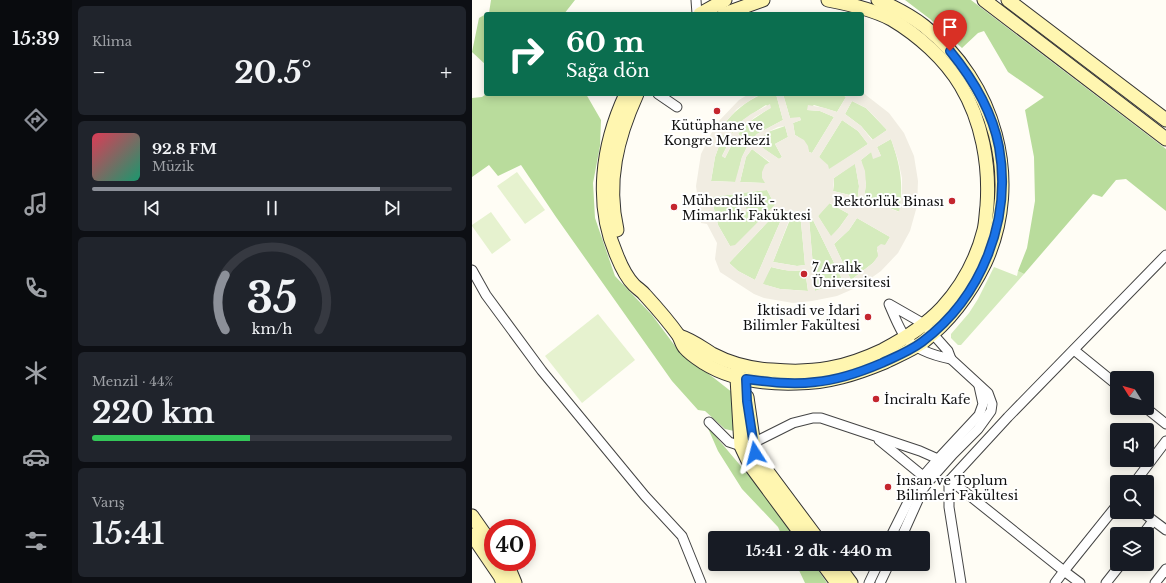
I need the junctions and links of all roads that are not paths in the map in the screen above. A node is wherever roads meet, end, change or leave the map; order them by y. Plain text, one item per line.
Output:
1 (696, 0) edge
2 (763, 0) edge
3 (833, 0) edge
4 (878, 0) edge
5 (984, 0) edge
6 (1011, 1) edge
7 (720, 6) edge
8 (697, 12) edge
9 (705, 12) edge
10 (625, 96) edge
11 (636, 96) edge
12 (661, 96) edge
13 (677, 107) dead end
14 (1166, 120) edge
15 (1166, 139) edge
16 (1166, 256) edge
17 (472, 270) edge
18 (643, 292) junction
19 (928, 329) junction
20 (905, 338) junction
21 (916, 346) junction
22 (1074, 350) junction
23 (951, 360) junction
24 (743, 372) junction
25 (1110, 379) edge
26 (979, 386) junction
27 (1154, 414) edge
28 (709, 422) dead end
29 (1166, 424) edge
30 (875, 436) junction
31 (1166, 441) edge
32 (747, 444) junction
33 (938, 458) junction
34 (1140, 475) edge
35 (923, 476) junction
36 (950, 480) junction
37 (1110, 514) edge
38 (472, 516) edge
39 (1151, 519) edge
40 (1153, 521) junction
41 (1149, 527) edge
42 (1166, 530) edge
43 (799, 531) edge
44 (812, 531) edge
45 (893, 531) edge
46 (903, 531) edge
47 (484, 533) edge
48 (472, 535) edge
49 (1166, 569) edge
50 (510, 571) edge
51 (828, 571) edge
52 (842, 571) edge
53 (875, 571) edge
54 (886, 571) edge
55 (1064, 571) junction
56 (1115, 571) edge
57 (503, 583) edge
58 (514, 583) edge
59 (702, 583) edge
60 (837, 583) edge
61 (851, 583) edge
62 (869, 583) edge
63 (880, 583) edge
64 (961, 583) edge
65 (1055, 583) edge
66 (1080, 583) edge
67 (1106, 583) edge
68 (1156, 583) edge

1 - 8 street
2 - 7 street
3 - 19 street
4 - 19 street
5 - 15 street
6 - 14 street
7 - 9 street
10 - 18 street
11 - 18 street
12 - 13 street
16 - 22 street
17 - 59 street
18 - 24 street
19 - 20 street
19 - 20 street
19 - 21 street
19 - 23 street
20 - 21 street
20 - 24 street
21 - 23 street
21 - 24 street
22 - 25 street
22 - 36 street
23 - 26 street
24 - 32 street
26 - 33 street
26 - 46 street
27 - 29 street
28 - 32 street
30 - 32 street
30 - 33 street
30 - 35 street
31 - 34 street
32 - 43 street
32 - 44 street
33 - 35 street
35 - 45 street
36 - 55 street
36 - 64 street
37 - 55 street
38 - 47 street
39 - 40 street
40 - 41 street
40 - 42 street
48 - 57 street
49 - 68 street
50 - 58 street
51 - 60 street
52 - 61 street
53 - 62 street
54 - 63 street
55 - 65 street
55 - 66 street
56 - 67 street

